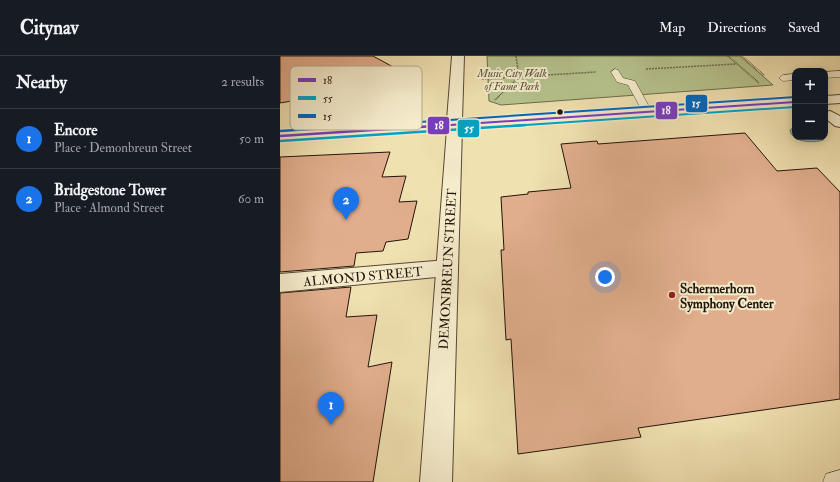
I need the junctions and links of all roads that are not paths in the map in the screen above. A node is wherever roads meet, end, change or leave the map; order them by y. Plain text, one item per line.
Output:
1 (458, 56) edge
2 (615, 72) dead end
3 (840, 74) edge
4 (828, 75) edge
5 (792, 77) edge
6 (783, 78) dead end
7 (840, 99) edge
8 (828, 100) edge
9 (792, 102) edge
10 (647, 112) junction
11 (454, 125) junction
12 (422, 127) edge
13 (375, 130) edge
14 (280, 136) edge
15 (447, 268) junction
16 (280, 283) edge
17 (840, 481) edge
18 (436, 482) edge
19 (834, 482) edge

1 - 11 street, DEMONBREUN STREET
2 - 10 lane
3 - 4 lane
5 - 6 lane
7 - 8 street
9 - 10 street
10 - 11 street
11 - 12 street
11 - 15 street, DEMONBREUN STREET
13 - 14 street
15 - 16 street, ALMOND STREET
15 - 18 street, DEMONBREUN STREET
17 - 19 lane

